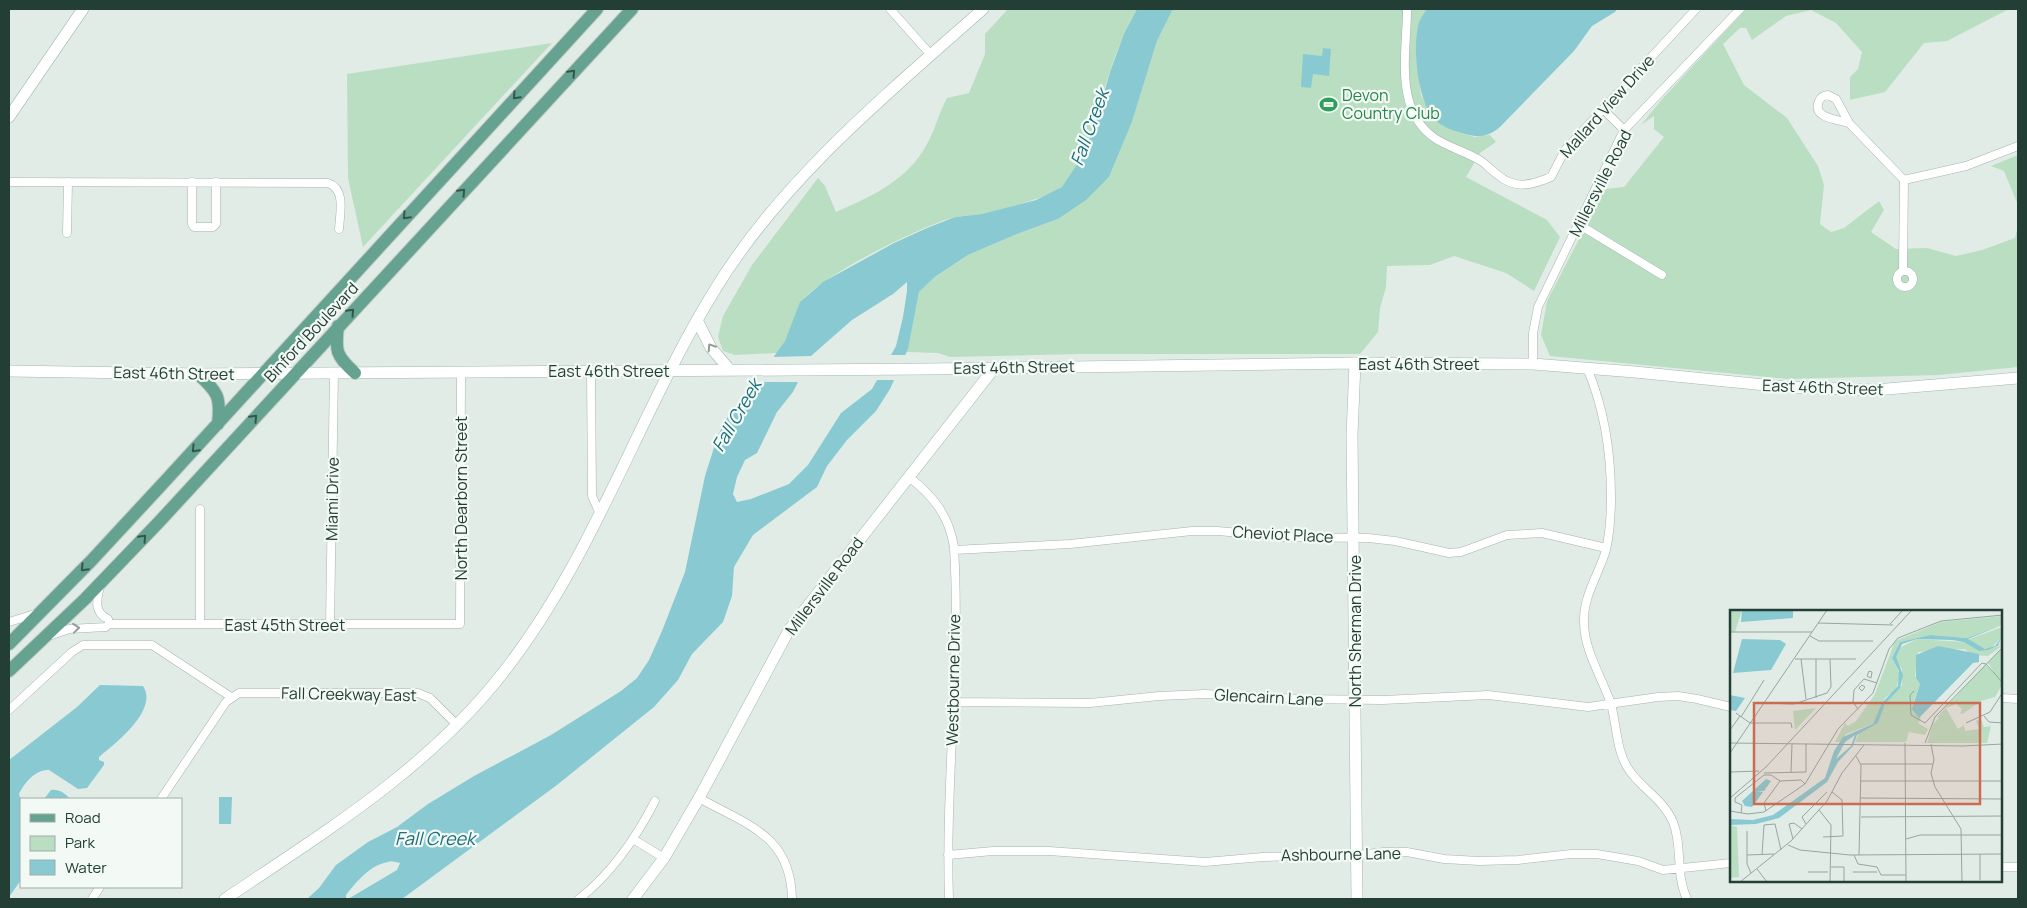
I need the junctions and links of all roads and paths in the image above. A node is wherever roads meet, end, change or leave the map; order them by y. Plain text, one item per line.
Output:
1 (83, 9) edge
2 (597, 9) edge
3 (632, 9) edge
4 (890, 9) edge
5 (983, 9) edge
6 (1407, 9) edge
7 (1696, 9) edge
8 (1740, 9) edge
9 (931, 55) junction
10 (1603, 109) junction
11 (9, 117) edge
12 (1849, 123) dead end
13 (1624, 130) junction
14 (2018, 146) edge
15 (1904, 180) junction
16 (9, 182) edge
17 (68, 182) junction
18 (192, 182) junction
19 (216, 182) junction
20 (1578, 224) junction
21 (340, 229) dead end
22 (67, 233) dead end
23 (1904, 270) dead end
24 (1662, 275) dead end
25 (697, 320) junction
26 (338, 326) junction
27 (1355, 363) junction
28 (1533, 364) junction
29 (995, 367) junction
30 (1587, 368) junction
31 (730, 370) junction
32 (9, 371) edge
33 (670, 371) junction
34 (462, 372) junction
35 (591, 372) junction
36 (295, 373) junction
37 (334, 373) junction
38 (355, 373) junction
39 (198, 374) junction
40 (263, 374) junction
41 (2018, 378) edge
42 (218, 424) junction
43 (909, 477) junction
44 (200, 509) dead end
45 (600, 514) junction
46 (1354, 537) junction
47 (1606, 548) junction
48 (954, 550) junction
49 (100, 583) junction
50 (42, 612) junction
51 (9, 622) edge
52 (109, 624) junction
53 (200, 624) junction
54 (460, 624) joint
55 (330, 625) junction
56 (43, 640) junction
57 (9, 644) edge
58 (9, 671) edge
59 (231, 698) junction
60 (2002, 698) edge
61 (2018, 699) edge
62 (1355, 700) junction
63 (955, 702) junction
64 (1611, 704) junction
65 (1730, 707) edge
66 (9, 710) edge
67 (457, 725) junction
68 (162, 798) edge
69 (698, 798) junction
70 (655, 801) dead end
71 (633, 839) junction
72 (948, 855) junction
73 (1357, 855) junction
74 (664, 858) junction
75 (1730, 863) edge
76 (2002, 867) edge
77 (2018, 867) edge
78 (1679, 868) junction
79 (99, 888) edge
80 (92, 899) edge
81 (225, 899) edge
82 (579, 899) edge
83 (633, 899) edge
84 (792, 899) edge
85 (949, 899) edge
86 (1357, 899) edge
87 (1687, 899) edge

1 - 11 main road
2 -> 40 main road, Binford Boulevard
26 -> 3 main road, Binford Boulevard
4 - 9 street
5 - 9 main road
6 - 10 street, Mallard View Drive
7 - 10 street, Mallard View Drive
8 - 13 street, Millersville Road
9 - 25 main road
10 - 13 street
12 - 15 street
13 - 20 street, Millersville Road
14 - 15 street
15 - 23 street
16 - 17 street
17 - 18 street
17 - 22 street
18 - 19 street
18 - 19 street
19 - 21 street
20 - 24 street
20 - 28 street, Millersville Road
31 -> 25 main road
25 - 33 main road
26 - 36 main road, Binford Boulevard
26 - 38 main road
27 - 28 main road, East 46th Street
27 - 29 main road, East 46th Street
27 - 46 main road, North Sherman Drive
28 - 30 main road, East 46th Street
29 - 31 main road, East 46th Street
29 - 43 main road, Millersville Road
30 - 41 main road, East 46th Street
30 - 47 street
31 - 33 main road, East 46th Street
32 - 39 main road, East 46th Street
33 - 35 main road, East 46th Street
33 - 45 main road
34 - 35 main road, East 46th Street
34 - 38 main road, East 46th Street
34 - 54 street, North Dearborn Street
35 - 45 street
36 - 37 main road, East 46th Street
36 - 40 main road, East 46th Street
49 -> 36 main road, Binford Boulevard
37 - 38 main road, East 46th Street
37 - 55 street, Miami Drive
39 - 40 main road, East 46th Street
39 - 42 main road
40 - 42 main road, Binford Boulevard
42 -> 50 main road, Binford Boulevard
43 - 48 street, Westbourne Drive
43 - 69 main road, Millersville Road
44 - 53 street
45 - 67 main road
46 - 47 street, Cheviot Place
46 - 48 street, Cheviot Place
46 - 62 main road, North Sherman Drive
47 - 64 street
48 - 63 street, Westbourne Drive
49 - 52 street
49 - 56 main road, Binford Boulevard
50 - 51 street
50 - 57 main road, Binford Boulevard
52 - 53 street, East 45th Street
56 -> 52 street, East 45th Street
53 - 55 street, East 45th Street
54 - 55 street, East 45th Street
56 - 58 main road, Binford Boulevard
59 - 66 street
59 - 67 street, Fall Creekway East
59 - 68 street
60 - 61 street
62 - 63 street, Glencairn Lane
62 - 64 street, Glencairn Lane
62 - 73 main road, North Sherman Drive
63 - 72 street, Westbourne Drive
64 - 65 street, Glencairn Lane
64 - 78 street
67 - 81 main road
69 - 74 main road, Millersville Road
69 - 84 street
70 - 71 street
71 - 74 street
71 - 82 street
72 - 73 street, Ashbourne Lane
72 - 85 street, Westbourne Drive
73 - 78 street, Ashbourne Lane
73 - 86 main road, North Sherman Drive
74 - 83 main road, Millersville Road
75 - 78 street, Ashbourne Lane
76 - 77 street
78 - 87 street
79 - 80 street

